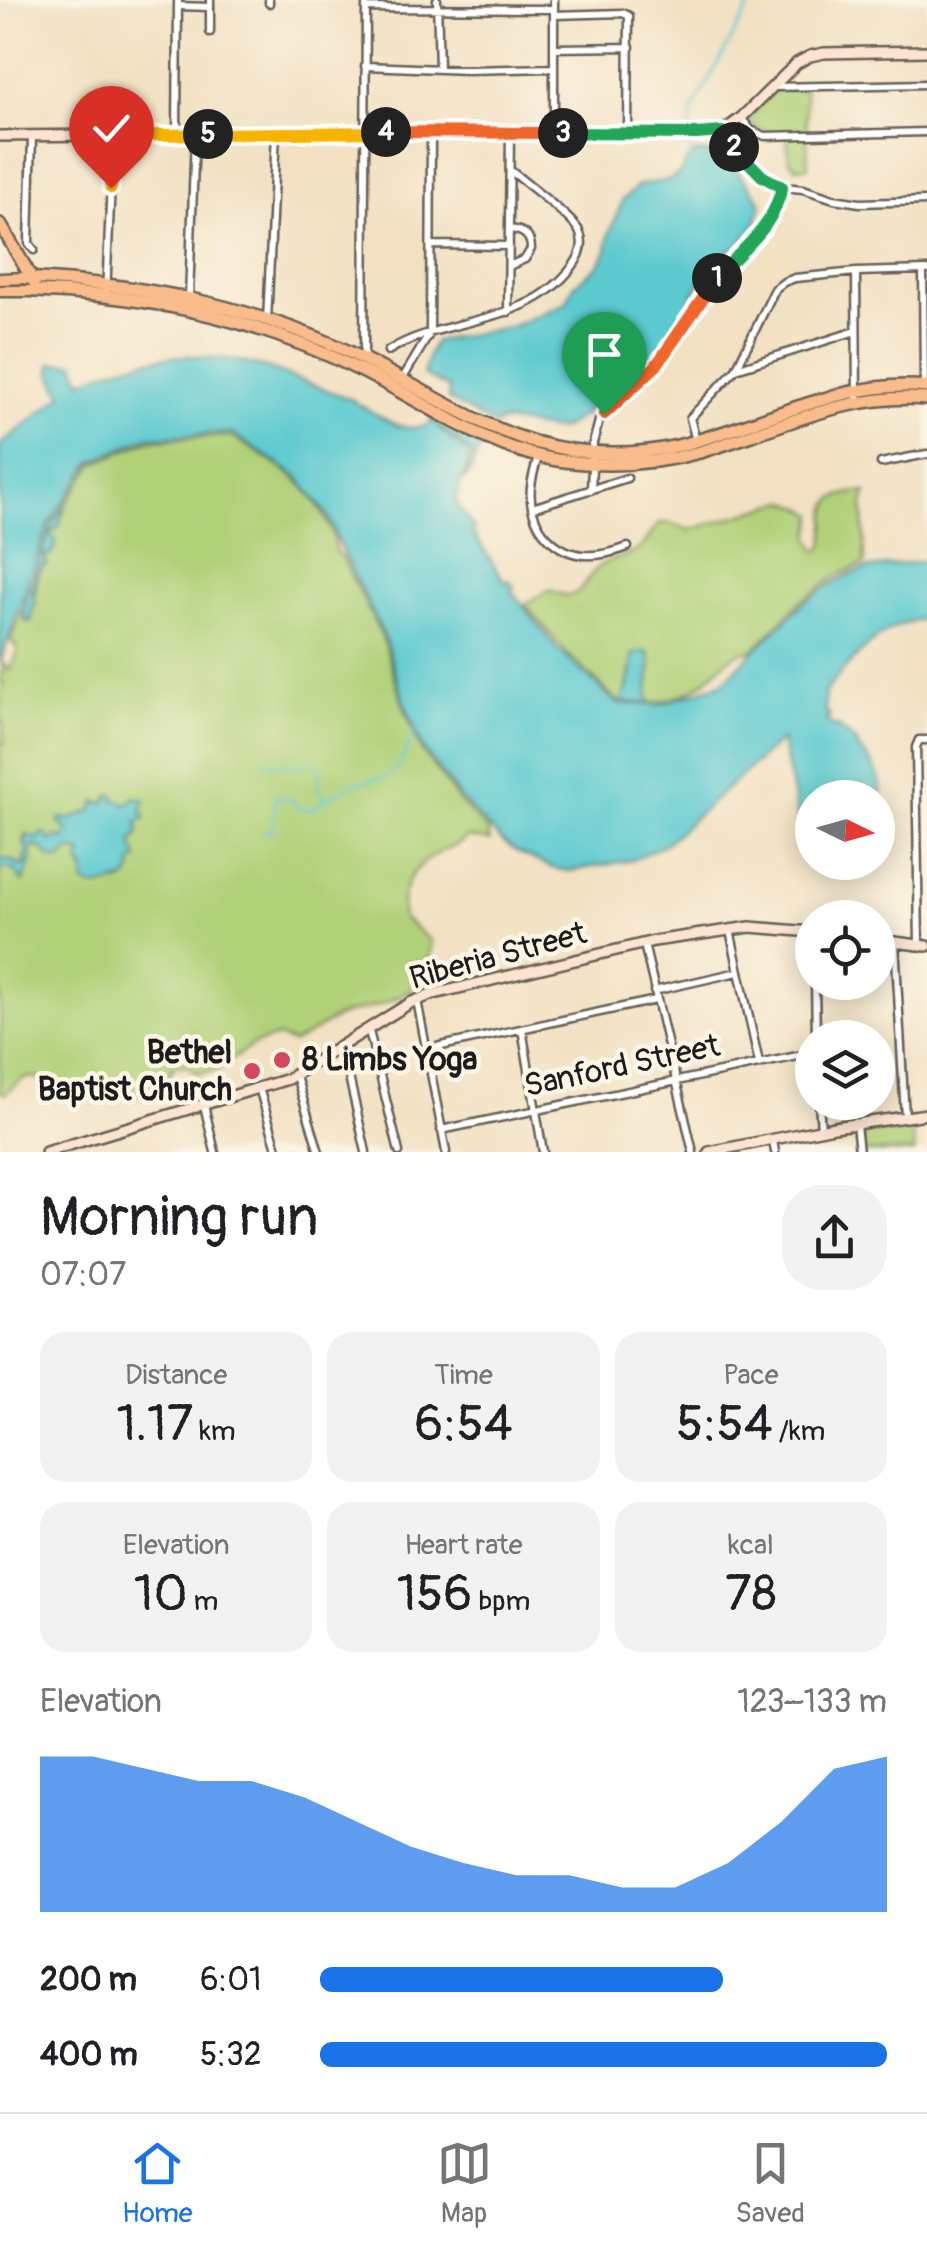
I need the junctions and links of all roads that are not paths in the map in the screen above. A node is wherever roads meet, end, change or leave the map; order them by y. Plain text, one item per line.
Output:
1 (178, 3) edge
2 (210, 3) edge
3 (366, 4) edge
4 (437, 4) edge
5 (554, 8) edge
6 (210, 32) dead end
7 (630, 47) junction
8 (554, 48) junction
9 (927, 52) edge
10 (366, 66) junction
11 (439, 68) junction
12 (554, 68) junction
13 (927, 84) edge
14 (772, 87) junction
15 (741, 118) junction
16 (366, 132) junction
17 (431, 132) junction
18 (927, 132) edge
19 (276, 133) junction
20 (510, 133) junction
21 (554, 133) junction
22 (718, 133) junction
23 (195, 134) junction
24 (628, 134) junction
25 (177, 135) junction
26 (0, 136) edge
27 (32, 136) junction
28 (114, 136) junction
29 (510, 170) junction
30 (782, 187) junction
31 (927, 201) edge
32 (0, 224) edge
33 (509, 229) junction
34 (0, 240) edge
35 (430, 244) junction
36 (509, 246) junction
37 (34, 250) dead end
38 (508, 266) junction
39 (925, 270) edge
40 (856, 272) junction
41 (0, 279) edge
42 (32, 283) junction
43 (106, 289) junction
44 (0, 291) edge
45 (188, 303) junction
46 (508, 312) junction
47 (267, 325) junction
48 (856, 332) junction
49 (430, 333) junction
50 (388, 351) dead end
51 (364, 365) junction
52 (736, 369) junction
53 (400, 384) junction
54 (926, 393) edge
55 (857, 396) junction
56 (697, 446) junction
57 (927, 454) edge
58 (538, 456) junction
59 (592, 458) junction
60 (881, 463) dead end
61 (628, 478) dead end
62 (591, 490) junction
63 (532, 508) junction
64 (628, 546) dead end
65 (927, 740) edge
66 (730, 929) junction
67 (795, 930) edge
68 (895, 942) joint
69 (644, 943) junction
70 (923, 946) edge
71 (738, 972) junction
72 (654, 991) junction
73 (417, 1000) junction
74 (656, 1000) junction
75 (522, 1029) junction
76 (370, 1030) junction
77 (342, 1046) junction
78 (427, 1050) junction
79 (795, 1056) edge
80 (760, 1063) junction
81 (296, 1076) junction
82 (676, 1080) junction
83 (259, 1088) junction
84 (204, 1104) junction
85 (536, 1110) junction
86 (927, 1114) edge
87 (906, 1116) junction
88 (821, 1120) edge
89 (856, 1124) junction
90 (441, 1130) junction
91 (822, 1130) junction
92 (773, 1140) junction
93 (46, 1152) edge
94 (215, 1152) edge
95 (278, 1152) edge
96 (319, 1152) edge
97 (366, 1152) edge
98 (399, 1152) edge
99 (446, 1152) edge
100 (543, 1152) edge
101 (693, 1152) edge
102 (709, 1152) edge
103 (775, 1152) edge
104 (859, 1152) edge

1 - 2 street
1 - 25 street
2 - 6 street
3 - 4 street
3 - 10 street
4 - 5 street
4 - 11 street
5 - 7 street
5 - 8 street
7 - 8 street
7 - 24 street
8 - 12 street
9 - 14 street
10 - 11 street
10 - 16 street
11 - 12 street
12 - 21 street
13 - 14 street
14 - 15 street
15 - 18 street
15 - 22 street
16 - 17 street
16 - 19 street
16 - 51 street
17 - 20 street
17 - 35 street
19 - 23 street
19 - 47 street
20 - 21 street
20 - 29 street
21 - 24 street
22 - 24 street
22 - 30 street
23 - 25 street
23 - 45 street
25 - 28 street
26 - 27 street
27 - 28 street
27 - 37 street
28 - 43 street
29 - 33 street
29 - 46 street
30 - 31 street
30 - 59 street
32 - 42 highway
33 - 36 street
33 - 38 street
34 - 42 highway
35 - 36 street
35 - 49 street
36 - 38 street
38 - 46 street
39 - 40 street
39 - 54 street
40 - 48 street
40 - 52 street
41 - 42 main road
42 - 43 highway
42 - 44 main road
43 - 45 highway
45 - 47 highway
46 - 49 street
47 - 51 highway
48 - 52 street
48 - 55 street
49 - 50 street
49 - 53 street
51 - 53 highway
52 - 56 street
53 - 58 highway
53 - 59 highway
54 - 55 highway
55 - 56 highway
56 - 59 highway
57 - 60 street
58 - 59 highway
58 - 63 street
59 - 62 street
61 - 62 street
62 - 63 street
63 - 64 street
65 - 70 street
66 - 67 street, Riberia Street
66 - 69 street, Riberia Street
66 - 71 street
68 - 70 street
68 - 87 street
69 - 72 street
69 - 73 street, Riberia Street
71 - 72 street
71 - 80 street
72 - 74 street
73 - 76 street, Riberia Street
73 - 78 street
74 - 75 street
74 - 82 street
75 - 78 street
75 - 85 street
76 - 77 street, Riberia Street
76 - 98 street
77 - 81 street, Riberia Street
77 - 97 street
78 - 90 street
79 - 80 street, Sanford Street
80 - 82 street, Sanford Street
81 - 83 street, Riberia Street
81 - 96 street
82 - 85 street, Sanford Street
82 - 101 street
83 - 84 street, Riberia Street
83 - 95 street
84 - 93 street, Riberia Street
84 - 94 street
85 - 90 street, Sanford Street
85 - 100 street
86 - 87 street
87 - 89 street
88 - 91 street
89 - 91 street
89 - 104 street
90 - 99 street
91 - 92 street
92 - 102 street
92 - 103 street

